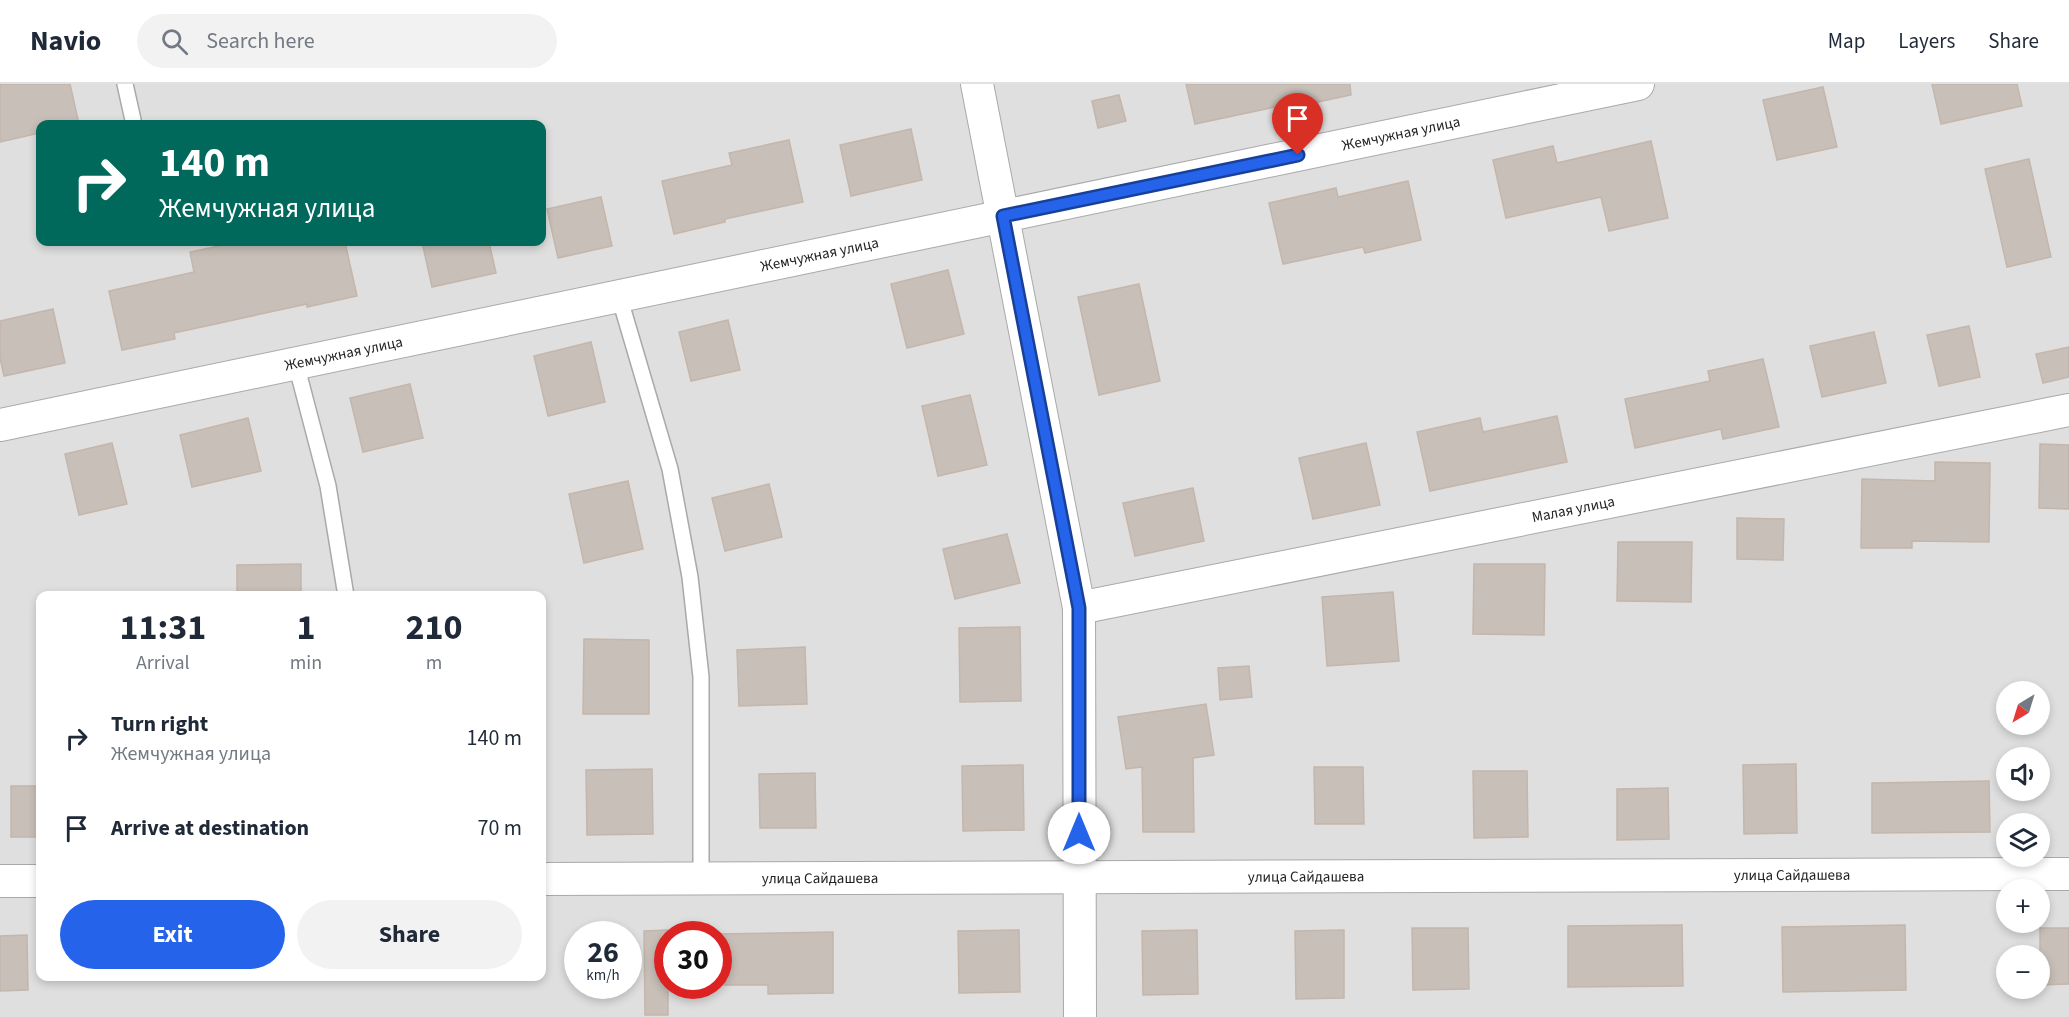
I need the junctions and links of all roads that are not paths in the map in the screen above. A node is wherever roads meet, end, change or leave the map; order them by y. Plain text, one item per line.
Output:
1 (125, 84) edge
2 (977, 84) edge
3 (1638, 84) edge
4 (134, 120) dead end
5 (1003, 216) junction
6 (619, 296) junction
7 (296, 364) junction
8 (2069, 410) edge
9 (0, 425) edge
10 (345, 591) edge
11 (1079, 608) junction
12 (2069, 874) edge
13 (1080, 878) junction
14 (546, 879) edge
15 (701, 879) junction
16 (0, 881) edge
17 (36, 881) edge
18 (1080, 1017) edge

1 - 4 lane
2 - 5 street
3 - 5 street, Жемчужная улица
5 - 6 street, Жемчужная улица
5 - 11 street
6 - 7 street, Жемчужная улица
6 - 15 lane
7 - 9 street, Жемчужная улица
7 - 10 lane
8 - 11 street, Малая улица
11 - 13 street
12 - 13 street, улица Сайдашева
13 - 15 street, улица Сайдашева
13 - 18 street
14 - 15 street, улица Сайдашева
16 - 17 street

